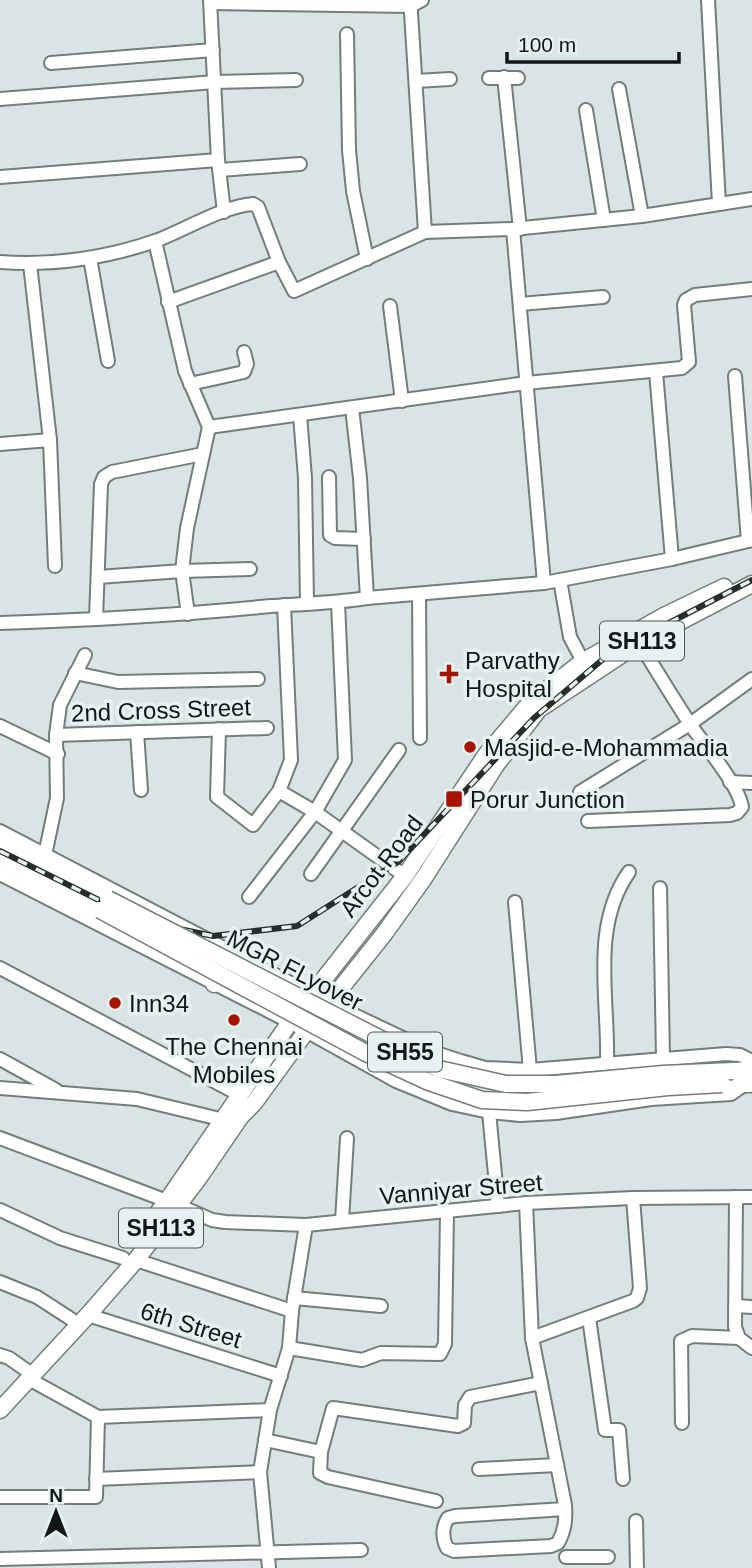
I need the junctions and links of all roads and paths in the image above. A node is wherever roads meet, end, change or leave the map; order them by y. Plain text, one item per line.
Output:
1 (708, 0) edge
2 (211, 1) edge
3 (416, 3) edge
4 (347, 34) dead end
5 (213, 50) junction
6 (51, 63) dead end
7 (504, 77) junction
8 (489, 78) dead end
9 (518, 78) dead end
10 (450, 79) dead end
11 (296, 80) dead end
12 (416, 80) junction
13 (215, 82) junction
14 (619, 89) dead end
15 (0, 99) edge
16 (586, 110) dead end
17 (300, 164) dead end
18 (219, 165) junction
19 (0, 177) edge
20 (752, 199) edge
21 (719, 204) junction
22 (224, 212) junction
23 (642, 216) junction
24 (604, 220) junction
25 (517, 229) junction
26 (425, 232) junction
27 (155, 241) junction
28 (90, 258) junction
29 (366, 259) junction
30 (0, 262) edge
31 (279, 262) junction
32 (30, 264) junction
33 (752, 289) edge
34 (603, 297) dead end
35 (168, 302) junction
36 (520, 304) junction
37 (390, 306) dead end
38 (244, 352) dead end
39 (108, 361) dead end
40 (656, 372) junction
41 (735, 376) dead end
42 (526, 383) junction
43 (190, 384) junction
44 (402, 401) junction
45 (352, 408) junction
46 (300, 415) junction
47 (209, 428) junction
48 (50, 440) junction
49 (0, 444) edge
50 (203, 453) junction
51 (329, 477) dead end
52 (363, 539) junction
53 (750, 540) edge
54 (672, 559) junction
55 (55, 566) dead end
56 (250, 569) dead end
57 (182, 570) junction
58 (752, 573) edge
59 (98, 577) junction
60 (560, 580) junction
61 (544, 583) junction
62 (752, 584) edge
63 (419, 594) junction
64 (367, 598) junction
65 (307, 603) junction
66 (338, 603) junction
67 (284, 605) junction
68 (188, 614) junction
69 (96, 620) junction
70 (0, 623) edge
71 (636, 638) junction
72 (85, 655) dead end
73 (586, 668) junction
74 (75, 673) junction
75 (258, 679) dead end
76 (752, 679) edge
77 (690, 724) junction
78 (0, 726) edge
79 (267, 728) dead end
80 (219, 729) junction
81 (137, 732) junction
82 (56, 735) junction
83 (420, 738) dead end
84 (398, 750) dead end
85 (58, 754) junction
86 (730, 782) junction
87 (752, 783) edge
88 (141, 790) dead end
89 (279, 790) junction
90 (580, 792) dead end
91 (315, 812) junction
92 (589, 821) dead end
93 (0, 831) edge
94 (343, 832) junction
95 (0, 842) edge
96 (45, 855) junction
97 (0, 859) edge
98 (629, 872) dead end
99 (0, 874) edge
100 (311, 874) dead end
101 (405, 876) junction
102 (660, 888) dead end
103 (249, 897) dead end
104 (515, 902) dead end
105 (232, 951) junction
106 (0, 968) edge
107 (214, 984) junction
108 (313, 993) junction
109 (329, 1003) junction
110 (290, 1022) junction
111 (305, 1033) junction
112 (394, 1034) junction
113 (663, 1058) junction
114 (0, 1059) edge
115 (752, 1061) edge
116 (607, 1062) junction
117 (375, 1069) junction
118 (530, 1070) junction
119 (750, 1079) edge
120 (0, 1088) edge
121 (59, 1091) junction
122 (240, 1095) junction
123 (489, 1112) junction
124 (224, 1120) junction
125 (0, 1138) edge
126 (347, 1138) dead end
127 (736, 1196) junction
128 (752, 1197) edge
129 (634, 1198) junction
130 (172, 1203) junction
131 (526, 1203) junction
132 (498, 1206) junction
133 (0, 1210) edge
134 (447, 1213) junction
135 (342, 1221) junction
136 (306, 1225) junction
137 (129, 1259) junction
138 (0, 1282) edge
139 (293, 1305) junction
140 (381, 1306) dead end
141 (735, 1306) junction
142 (752, 1307) edge
143 (88, 1315) junction
144 (589, 1318) junction
145 (71, 1319) junction
146 (532, 1338) junction
147 (739, 1338) junction
148 (289, 1348) junction
149 (752, 1348) edge
150 (0, 1355) edge
151 (29, 1374) junction
152 (281, 1376) junction
153 (541, 1384) junction
154 (0, 1395) edge
155 (0, 1410) edge
156 (270, 1410) junction
157 (98, 1418) junction
158 (682, 1423) dead end
159 (265, 1440) junction
160 (321, 1452) junction
161 (557, 1465) junction
162 (479, 1469) dead end
163 (260, 1472) junction
164 (96, 1479) junction
165 (624, 1479) dead end
166 (0, 1497) edge
167 (436, 1501) dead end
168 (565, 1509) junction
169 (636, 1521) dead end
170 (361, 1550) dead end
171 (268, 1552) junction
172 (566, 1557) dead end
173 (608, 1557) dead end
174 (0, 1559) edge
175 (587, 1563) edge
176 (269, 1568) edge
177 (636, 1568) edge

1 - 21 street
2 - 3 street
2 - 5 street
3 - 12 street
4 - 29 street
5 - 6 street
5 - 13 street
7 - 8 street
7 - 9 street
7 - 25 street
10 - 12 street
11 - 13 street
12 - 26 street
13 - 15 street
13 - 18 street
14 - 23 street
16 - 24 street
17 - 18 street
18 - 19 street
18 - 22 street
20 - 21 street
21 - 23 street
22 - 27 street
22 - 31 street
23 - 24 street
24 - 25 street
25 - 26 street
25 - 36 street
26 - 29 street
27 - 28 street
27 - 35 street
28 - 32 street
28 - 39 street
29 - 31 street
30 - 32 street
31 - 35 street
32 - 48 street
33 - 40 street
34 - 36 street
35 - 43 street
36 - 42 street
37 - 44 street
38 - 43 street
40 - 42 street
40 - 54 street
41 - 53 street
42 - 44 street
42 - 61 street
43 - 47 street
44 - 45 street
45 - 46 street
45 - 52 street
46 - 47 street
46 - 65 street
47 - 50 street
48 - 49 street
48 - 55 street
50 - 57 street
50 - 59 street
51 - 52 street
52 - 64 street
53 - 54 street
54 - 60 street
56 - 57 street
57 - 59 street
57 - 68 street
58 - 71 main road, Arcot Road / SH113
59 - 69 street
60 - 61 street
60 - 73 street
61 - 63 street
62 - 71 main road, Arcot Road / SH113
63 - 64 street
63 - 83 street
64 - 66 street
65 - 66 street
65 - 67 street
66 - 91 street
67 - 68 street
67 - 89 street
68 - 69 street
69 - 70 street
71 - 73 main road, Arcot Road / SH113
71 - 77 street
72 - 74 street
73 - 101 main road, Arcot Road / SH113
73 - 109 main road, Arcot Road / SH113
74 - 75 street
74 - 82 street
76 - 77 street
77 - 86 street
77 - 90 street
78 - 85 street
79 - 80 street, 2nd Cross Street
80 - 81 street, 2nd Cross Street
80 - 89 street
81 - 82 street, 2nd Cross Street
81 - 88 street
82 - 85 street
84 - 94 street
85 - 96 street
86 - 87 street
86 - 92 street
89 - 91 street
91 - 94 street
91 - 103 street
93 - 96 street
94 - 100 street
94 - 101 street
95 - 119 main road, MGR FLyover / SH55, bridge
96 - 105 street
97 - 119 main road, MGR FLyover / SH55, bridge
98 - 116 street
99 - 107 street
101 - 108 main road, Arcot Road / SH113
102 - 113 street
104 - 118 street
105 - 107 main road
105 - 108 street
106 - 122 street
107 - 110 street
108 - 109 street
108 - 110 main road, SH113
109 - 111 main road, SH113
109 - 112 street
110 - 111 street
110 - 122 main road, SH113
111 - 117 street
111 - 130 main road, SH113
112 - 117 street
112 - 118 street
113 - 115 street
113 - 116 street
114 - 121 street
116 - 118 street
117 - 123 street
119 - 123 street
120 - 121 street
121 - 124 street
122 - 124 main road, SH113
123 - 132 street
124 - 130 main road, SH113
125 - 130 street, Vanniyar Street
126 - 135 street
127 - 128 street, Vanniyar Street
127 - 129 street, Vanniyar Street
127 - 141 street
129 - 131 street, Vanniyar Street
129 - 144 street
130 - 136 street, Vanniyar Street
130 - 137 main road, SH113
131 - 132 street, Vanniyar Street
131 - 146 street
132 - 134 street, Vanniyar Street
133 - 137 street
134 - 135 street, Vanniyar Street
134 - 148 street
135 - 136 street, Vanniyar Street
136 - 139 street
137 - 139 street
137 - 143 main road, SH113
137 - 145 main road, SH113
138 - 145 street
139 - 140 street
139 - 148 street
141 - 142 street
141 - 147 street
143 - 151 main road, SH113
143 - 152 street, 6th Street
144 - 146 street
144 - 165 street
145 - 151 main road, SH113
146 - 153 street
147 - 149 street
147 - 158 street
148 - 152 street
150 - 151 street
151 - 154 main road, SH113
151 - 155 main road, SH113
151 - 157 street
152 - 156 street
153 - 160 street
153 - 161 street
156 - 157 street
156 - 159 street
157 - 164 street
159 - 160 street
159 - 163 street
160 - 167 street
161 - 162 street
161 - 168 street
163 - 164 street
163 - 171 street
164 - 166 street
168 - 168 street
169 - 177 street
170 - 171 street
171 - 174 street
171 - 176 street
172 - 175 street
173 - 175 street

